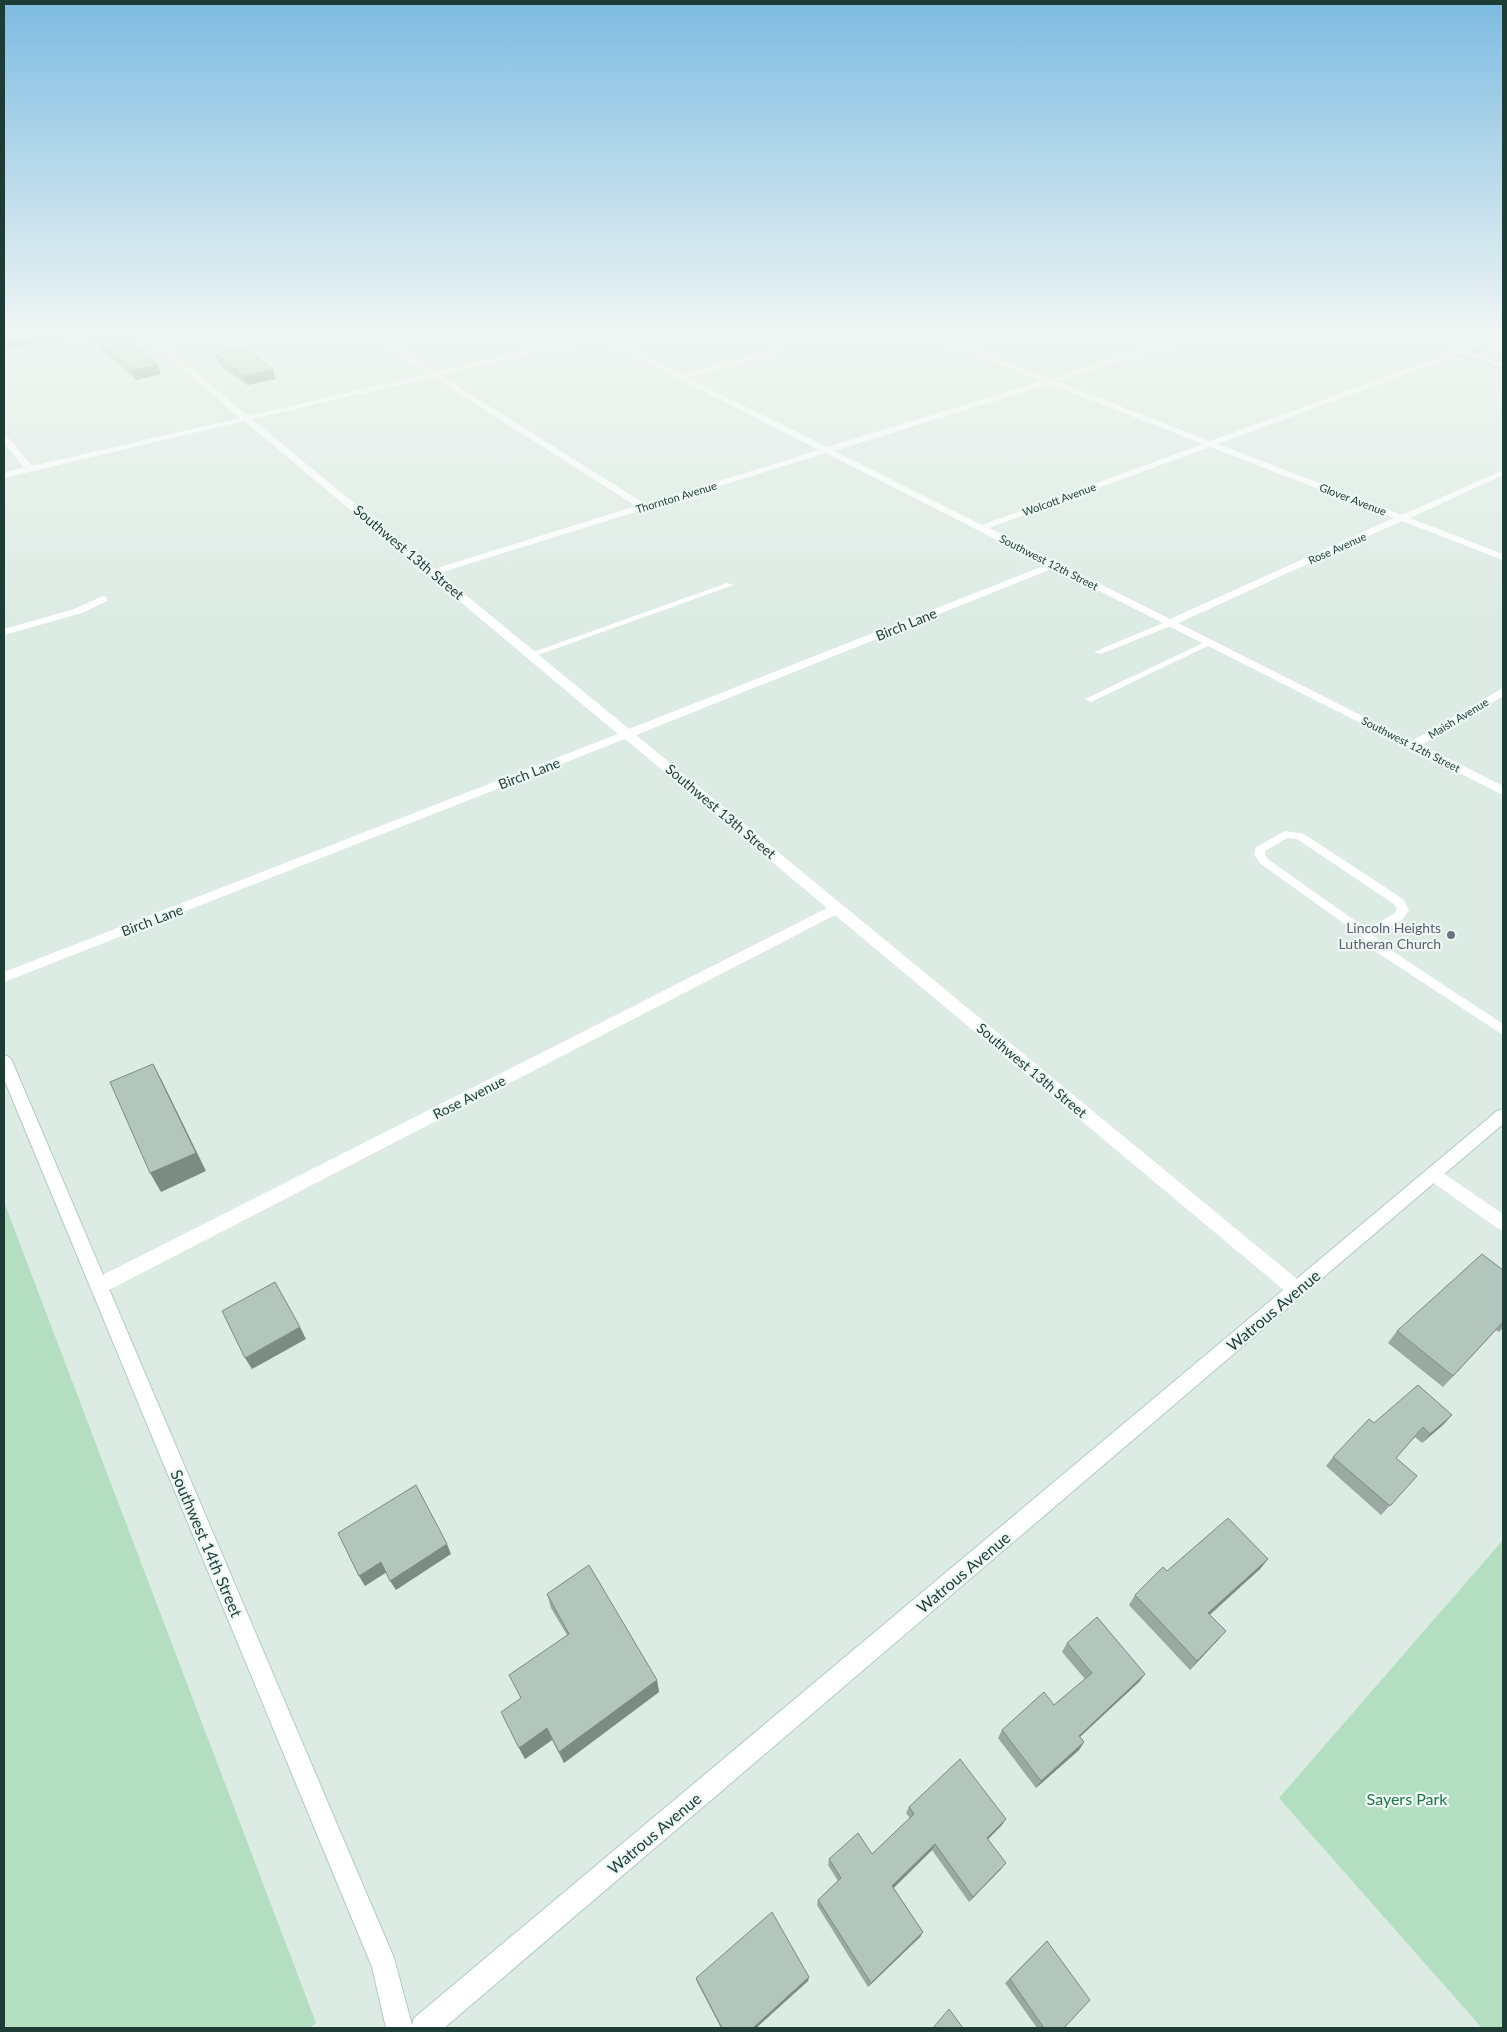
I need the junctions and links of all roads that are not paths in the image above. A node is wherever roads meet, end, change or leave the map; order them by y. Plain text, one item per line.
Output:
1 (204, 428) edge
2 (258, 428) edge
3 (519, 428) edge
4 (784, 428) edge
5 (901, 428) edge
6 (1171, 428) edge
7 (1252, 428) edge
8 (4, 438) edge
9 (1211, 443) junction
10 (828, 450) junction
11 (30, 469) junction
12 (1503, 472) edge
13 (4, 475) edge
14 (644, 507) junction
15 (1403, 518) junction
16 (981, 528) junction
17 (1503, 557) edge
18 (1054, 565) junction
19 (433, 572) junction
20 (730, 585) dead end
21 (103, 599) dead end
22 (1170, 623) junction
23 (4, 632) edge
24 (1210, 643) junction
25 (1098, 652) dead end
26 (532, 654) junction
27 (1503, 691) edge
28 (1090, 699) dead end
29 (628, 734) junction
30 (1413, 745) junction
31 (1503, 791) edge
32 (838, 908) junction
33 (1367, 934) junction
34 (4, 978) edge
35 (1503, 1030) edge
36 (4, 1061) edge
37 (1503, 1115) edge
38 (1434, 1174) junction
39 (1503, 1223) edge
40 (99, 1286) junction
41 (1297, 1290) junction
42 (399, 2028) edge
43 (424, 2028) edge

1 - 11 street
2 - 19 street, Southwest 13th Street
3 - 14 street
4 - 10 street, Southwest 12th Street
5 - 10 street, Thornton Avenue
6 - 9 street, Glover Avenue
7 - 9 street, Wolcott Avenue
8 - 11 street
9 - 15 street, Glover Avenue
9 - 16 street, Wolcott Avenue
10 - 14 street, Thornton Avenue
10 - 16 street, Southwest 12th Street
11 - 13 street
12 - 15 street, Rose Avenue
14 - 19 street, Thornton Avenue
15 - 17 street, Glover Avenue
15 - 22 street, Rose Avenue
16 - 18 street, Southwest 12th Street
18 - 22 street, Southwest 12th Street
18 - 29 street, Birch Lane
19 - 26 street, Southwest 13th Street
20 - 26 lane
21 - 23 street
22 - 24 street, Southwest 12th Street
22 - 25 lane
24 - 28 lane
24 - 30 street, Southwest 12th Street
26 - 29 street, Southwest 13th Street
27 - 30 street, Maish Avenue
29 - 32 street, Southwest 13th Street
29 - 34 street, Birch Lane
30 - 31 street, Southwest 12th Street
32 - 40 street, Rose Avenue
32 - 41 street, Southwest 13th Street
33 - 33 lane
33 - 35 lane
36 - 40 street, Southwest 14th Street
37 - 38 street, Watrous Avenue
38 - 39 street
38 - 41 street, Watrous Avenue
40 - 42 street, Southwest 14th Street
41 - 43 street, Watrous Avenue

